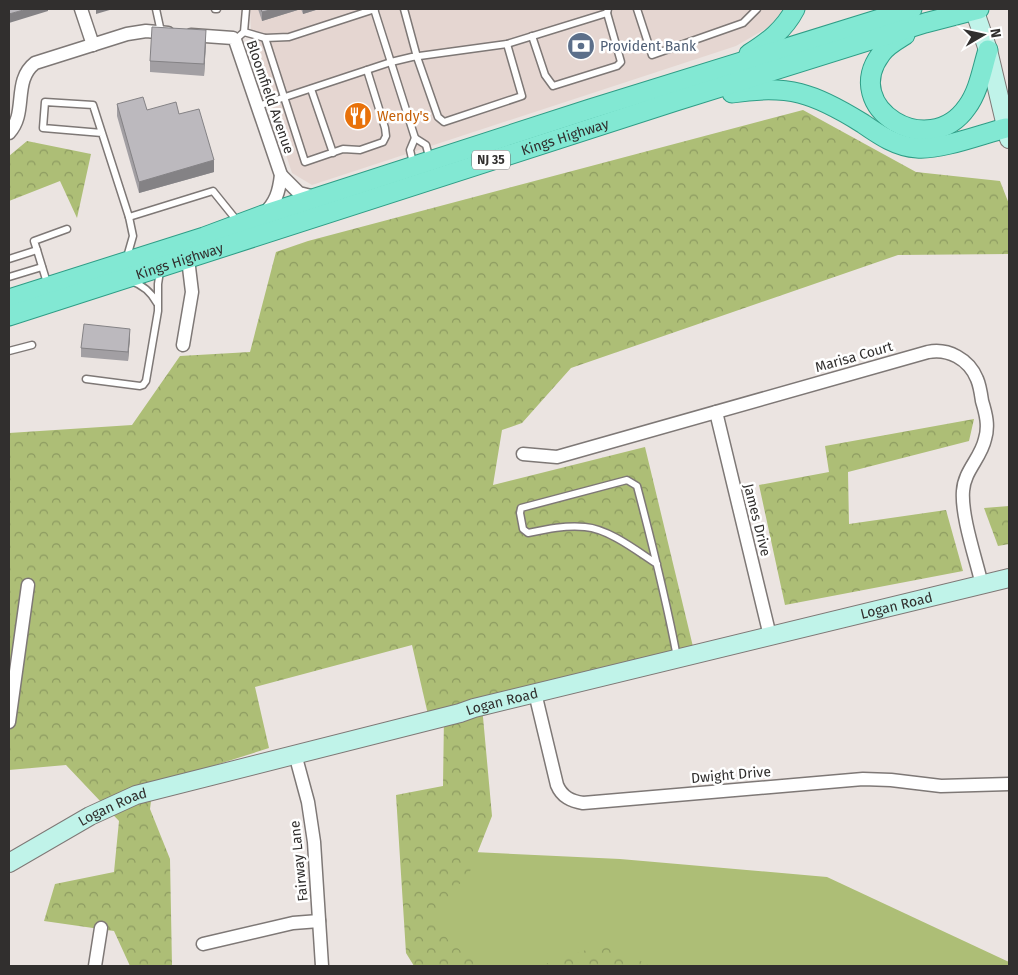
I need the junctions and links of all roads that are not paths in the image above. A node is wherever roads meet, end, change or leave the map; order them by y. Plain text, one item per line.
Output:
1 (82, 9) edge
2 (156, 9) edge
3 (246, 9) edge
4 (374, 9) edge
5 (404, 9) edge
6 (637, 9) edge
7 (757, 9) edge
8 (795, 9) edge
9 (912, 9) edge
10 (976, 9) edge
11 (608, 11) edge
12 (925, 24) junction
13 (161, 32) junction
14 (240, 36) junction
15 (532, 36) junction
16 (264, 38) junction
17 (507, 44) junction
18 (93, 45) junction
19 (988, 50) junction
20 (417, 57) junction
21 (391, 62) junction
22 (728, 67) junction
23 (367, 70) junction
24 (311, 88) junction
25 (284, 98) junction
26 (676, 101) junction
27 (258, 106) junction
28 (9, 133) edge
29 (102, 133) junction
30 (1008, 134) edge
31 (415, 138) junction
32 (333, 153) junction
33 (422, 164) junction
34 (281, 175) junction
35 (320, 197) junction
36 (263, 215) junction
37 (129, 217) junction
38 (239, 223) junction
39 (67, 230) dead end
40 (37, 250) junction
41 (9, 259) edge
42 (188, 259) junction
43 (42, 267) junction
44 (161, 268) junction
45 (125, 271) junction
46 (9, 277) edge
47 (48, 287) junction
48 (9, 300) edge
49 (157, 304) junction
50 (9, 316) edge
51 (32, 345) dead end
52 (184, 345) dead end
53 (9, 351) edge
54 (86, 379) dead end
55 (716, 412) junction
56 (523, 454) dead end
57 (657, 564) junction
58 (1009, 578) edge
59 (982, 584) junction
60 (28, 585) dead end
61 (770, 636) junction
62 (677, 658) junction
63 (535, 693) junction
64 (9, 722) edge
65 (295, 754) junction
66 (1009, 784) edge
67 (9, 863) edge
68 (319, 921) junction
69 (101, 928) dead end
70 (203, 944) dead end
71 (95, 966) edge
72 (322, 966) edge

1 - 18 street
2 - 13 lane
3 - 14 lane
4 - 16 lane
4 - 21 lane
5 - 20 lane
6 - 7 lane
8 - 22 main road
9 - 22 main road, Kings Highway / NJ 35
10 - 12 main road, Kings Highway / NJ 35
10 - 19 street
11 - 15 lane
11 - 15 lane
12 - 19 main road
12 - 26 main road, Kings Highway / NJ 35
13 - 14 street, Bloomfield Avenue
13 - 18 street, Bloomfield Avenue
14 - 16 lane
14 - 27 street, Bloomfield Avenue
15 - 17 lane
16 - 25 lane
17 - 20 lane
17 - 20 lane
18 - 28 street, Bloomfield Avenue
19 - 30 street
20 - 21 lane
21 - 23 lane
21 - 31 lane
22 - 33 main road, Kings Highway / NJ 35
23 - 24 lane
23 - 32 lane
24 - 25 lane
24 - 32 lane
25 - 27 lane
25 - 32 lane
26 - 30 main road
26 - 42 main road, Kings Highway / NJ 35
27 - 34 street, Bloomfield Avenue
29 - 29 lane
29 - 37 lane
31 - 33 lane
31 - 33 lane
33 - 35 main road, Kings Highway / NJ 35
34 - 35 street, Bloomfield Avenue
34 - 36 street, Bloomfield Avenue
35 - 36 main road, Kings Highway / NJ 35
36 - 38 main road, Kings Highway / NJ 35
37 - 38 lane
37 - 45 lane
38 - 45 main road, Kings Highway / NJ 35
39 - 40 lane
40 - 41 lane
40 - 43 lane
42 - 44 main road, Kings Highway / NJ 35
42 - 52 street
43 - 46 lane
43 - 47 lane
44 - 45 main road, Kings Highway / NJ 35
44 - 49 lane
45 - 47 main road, Kings Highway / NJ 35
45 - 49 lane
45 - 50 main road, Kings Highway / NJ 35
47 - 48 main road, Kings Highway / NJ 35
49 - 54 lane
51 - 53 lane
55 - 56 street, Marisa Court
55 - 59 street, Marisa Court
55 - 61 street, James Drive
57 - 57 lane
57 - 62 lane
58 - 59 street, Logan Road
59 - 61 street, Logan Road
60 - 64 street
61 - 62 street, Logan Road
62 - 63 street, Logan Road
63 - 65 street, Logan Road
63 - 66 street, Dwight Drive
65 - 67 street, Logan Road
65 - 68 street, Fairway Lane
68 - 70 street
68 - 72 street, Fairway Lane
69 - 71 street

